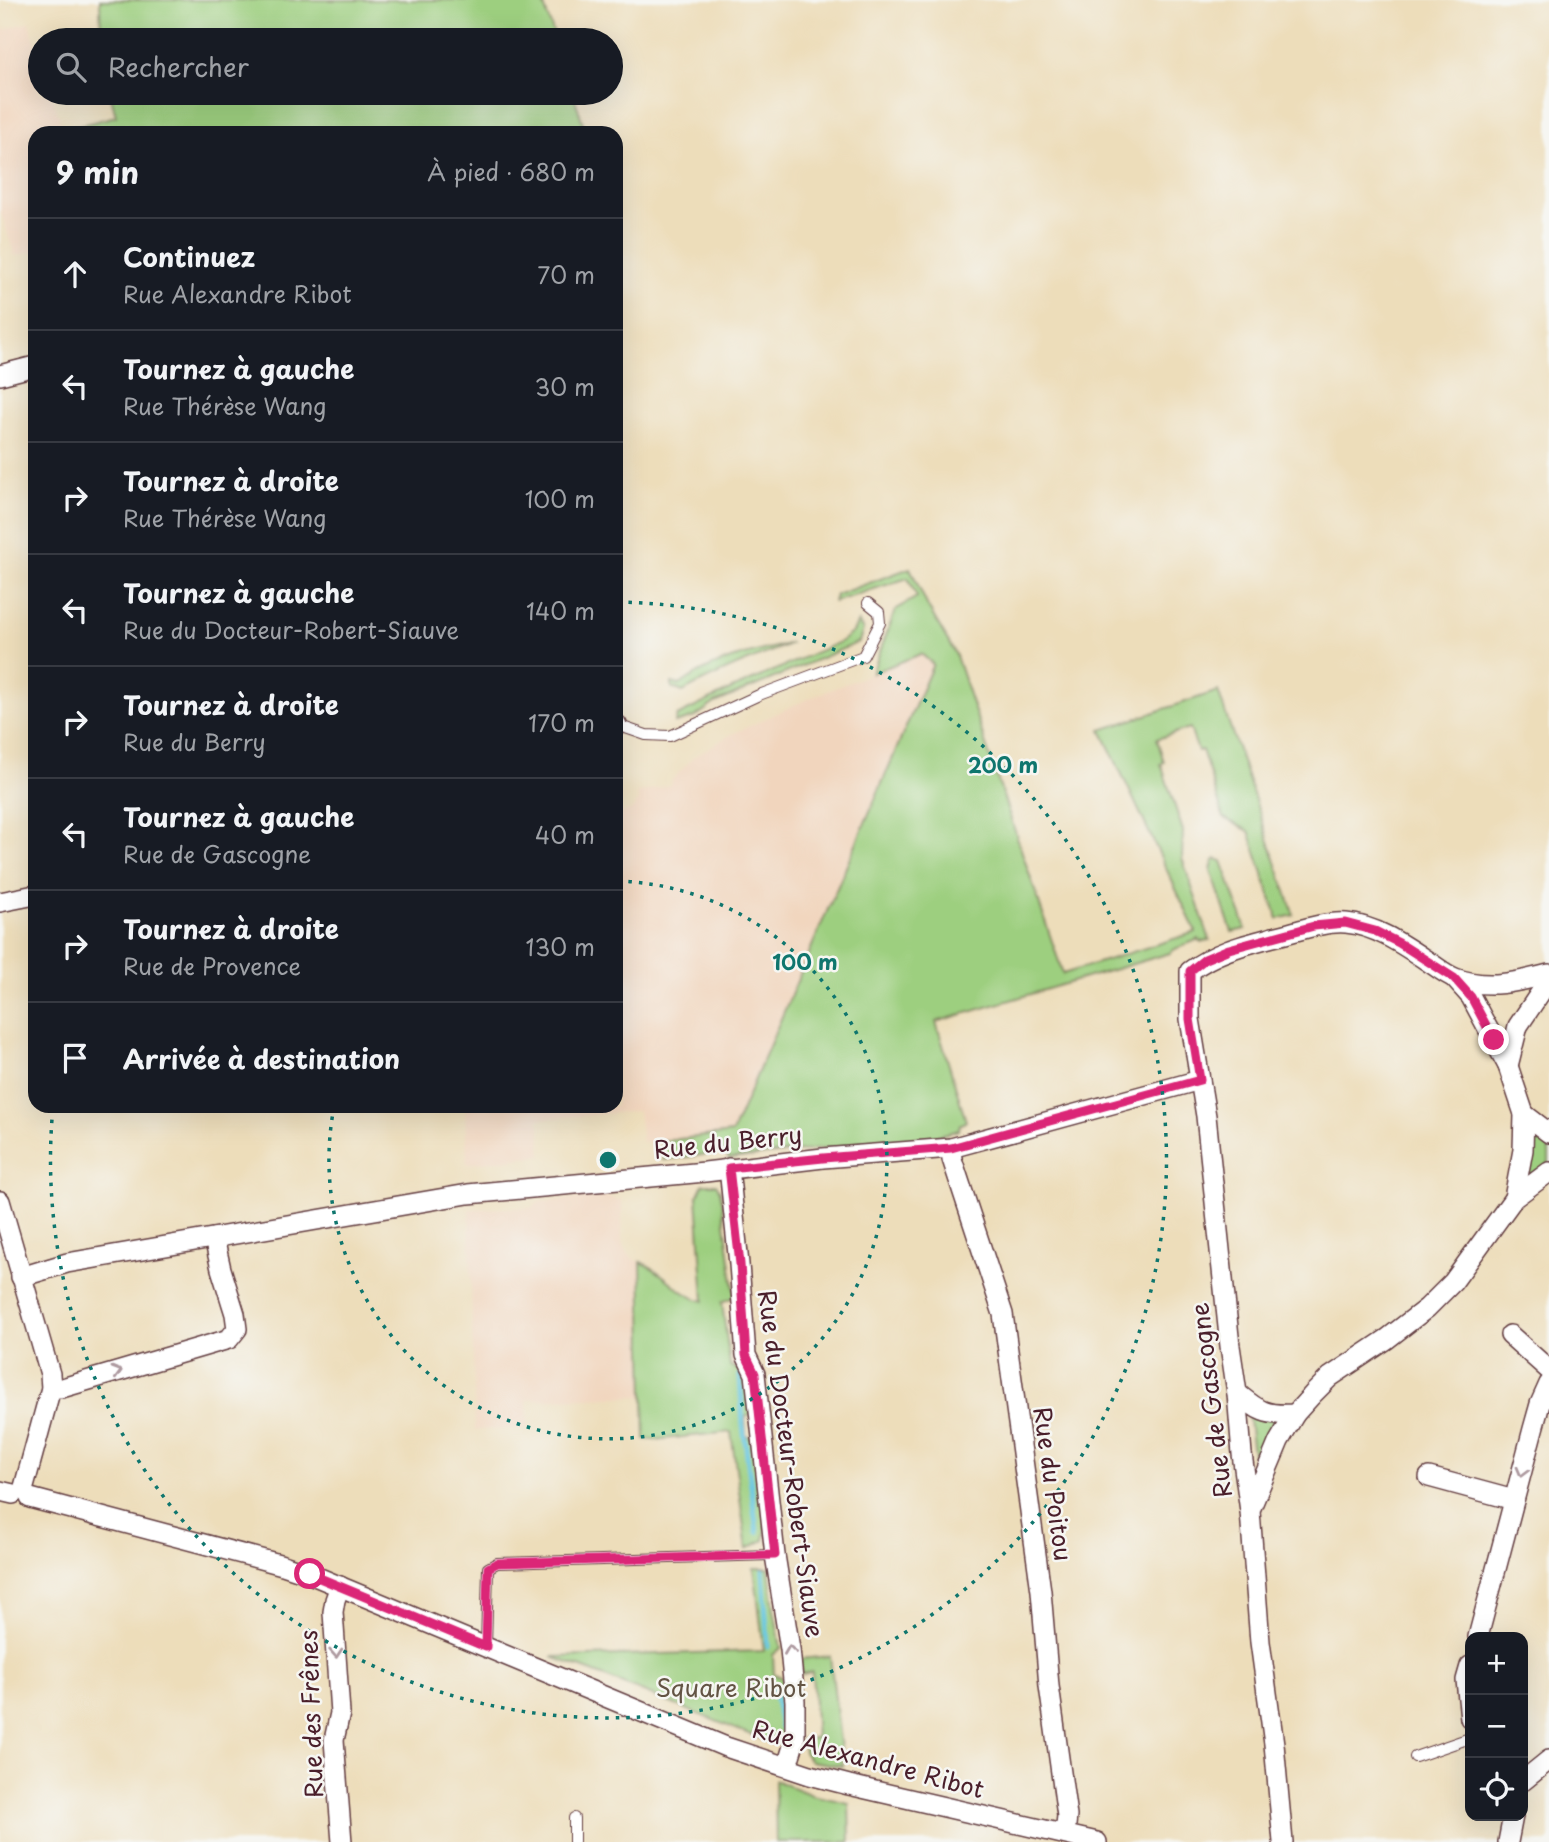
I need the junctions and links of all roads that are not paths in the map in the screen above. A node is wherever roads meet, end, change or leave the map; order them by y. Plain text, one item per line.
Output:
1 (28, 368) edge
2 (0, 375) edge
3 (868, 603) dead end
4 (623, 728) edge
5 (28, 896) edge
6 (0, 902) edge
7 (1549, 975) edge
8 (1454, 978) junction
9 (1549, 980) edge
10 (1508, 1066) junction
11 (1200, 1080) junction
12 (1524, 1114) junction
13 (1549, 1133) edge
14 (951, 1148) junction
15 (729, 1168) junction
16 (1549, 1172) edge
17 (1514, 1198) junction
18 (0, 1201) edge
19 (214, 1238) junction
20 (21, 1277) junction
21 (1510, 1335) dead end
22 (1549, 1370) edge
23 (1549, 1384) edge
24 (51, 1388) junction
25 (1237, 1393) junction
26 (1295, 1414) junction
27 (1541, 1431) edge
28 (1429, 1477) dead end
29 (17, 1493) edge
30 (1514, 1500) junction
31 (1250, 1511) junction
32 (775, 1555) junction
33 (340, 1586) junction
34 (1479, 1632) edge
35 (486, 1647) junction
36 (1465, 1740) edge
37 (1415, 1757) dead end
38 (1549, 1760) edge
39 (787, 1766) junction
40 (1528, 1777) edge
41 (574, 1818) dead end
42 (1512, 1821) edge
43 (1065, 1835) junction
44 (342, 1842) edge
45 (574, 1842) edge
46 (1097, 1842) edge
47 (1283, 1842) edge
48 (1508, 1842) edge

1 - 2 street
3 - 4 lane
5 - 6 street
7 - 8 street
8 - 10 street
8 - 11 street, Rue de Gascogne
9 - 10 street
10 - 12 street
11 - 14 street, Rue du Berry
11 - 25 street, Rue de Gascogne
12 - 13 street
12 - 17 street
14 - 15 street, Rue du Berry
14 - 43 street, Rue du Poitou
15 - 19 street, Rue du Berry
15 - 32 street, Rue du Docteur-Robert-Siauve
16 - 17 street
17 - 26 street
18 - 20 street
19 - 20 street, Rue du Berry
24 -> 19 street
20 - 24 street
21 - 22 street
23 - 27 street
24 - 29 street
25 - 26 street
25 - 31 street, Rue de Gascogne
26 - 31 street
27 -> 30 street
28 - 30 street
29 - 33 street, Rue Alexandre Ribot
30 - 34 street
31 - 47 street, Rue de Gascogne
32 - 35 lane
39 -> 32 street, Rue du Docteur-Robert-Siauve
33 - 35 street, Rue Alexandre Ribot
33 -> 44 street, Rue des Frênes
35 - 39 street, Rue Alexandre Ribot
36 - 37 lane
38 - 40 street
39 - 43 street, Rue Alexandre Ribot
41 - 45 lane
42 - 48 street
43 - 46 street, Rue Alexandre Ribot

